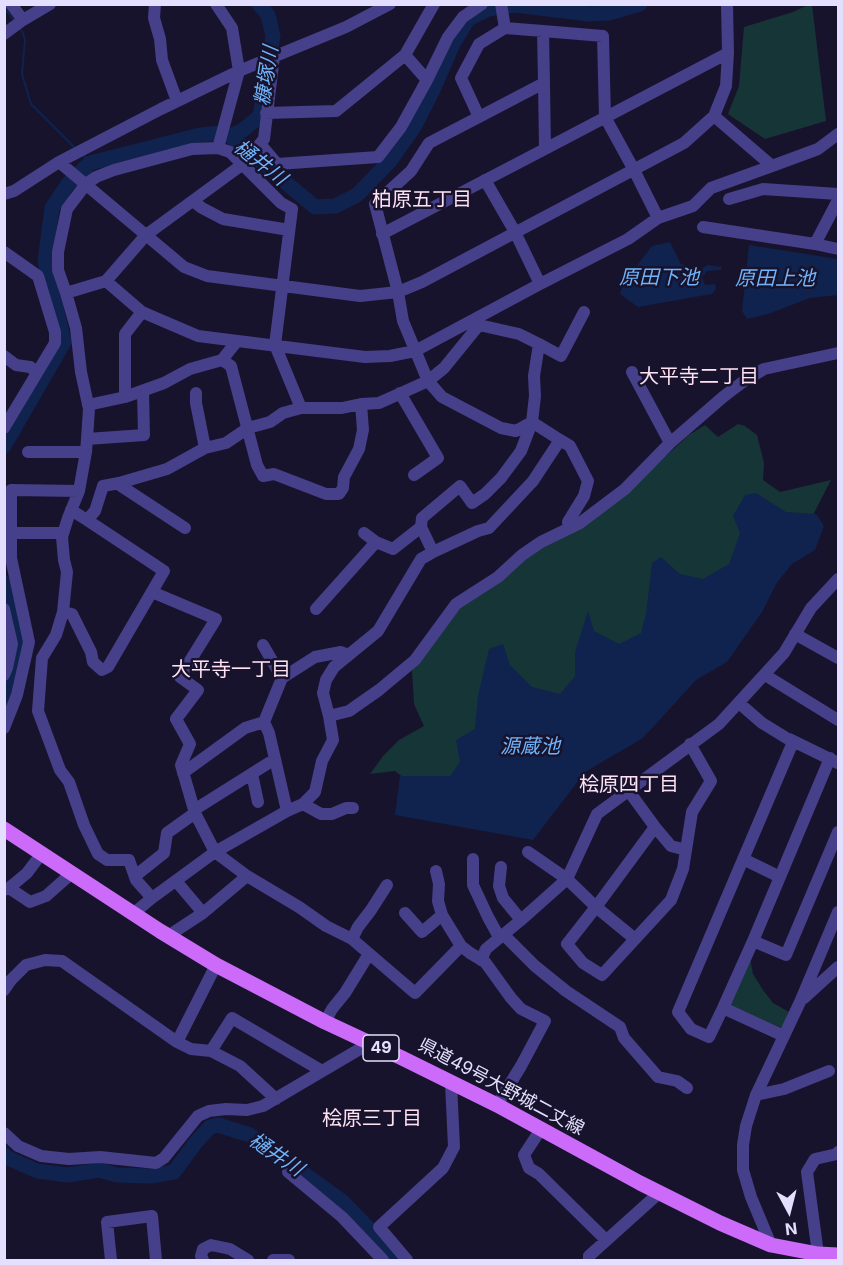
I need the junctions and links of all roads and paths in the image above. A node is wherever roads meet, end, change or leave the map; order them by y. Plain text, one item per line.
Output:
1 (11, 4) edge
2 (50, 4) edge
3 (154, 4) edge
4 (216, 4) edge
5 (390, 4) edge
6 (434, 4) edge
7 (482, 4) edge
8 (727, 8) edge
9 (503, 16) edge
10 (23, 20) junction
11 (543, 31) junction
12 (4, 34) edge
13 (728, 53) junction
14 (405, 55) junction
15 (268, 58) junction
16 (239, 71) junction
17 (427, 80) junction
18 (544, 83) junction
19 (177, 101) junction
20 (267, 113) junction
21 (714, 116) junction
22 (480, 117) junction
23 (605, 117) junction
24 (838, 134) edge
25 (219, 146) junction
26 (258, 146) junction
27 (545, 148) junction
28 (245, 162) junction
29 (63, 165) junction
30 (772, 166) junction
31 (634, 170) junction
32 (485, 180) junction
33 (84, 183) junction
34 (4, 194) edge
35 (838, 194) edge
36 (729, 199) dead end
37 (193, 201) junction
38 (838, 201) edge
39 (658, 218) junction
40 (703, 227) dead end
41 (289, 230) junction
42 (515, 232) junction
43 (382, 234) junction
44 (147, 235) junction
45 (815, 244) junction
46 (838, 249) edge
47 (4, 252) edge
48 (58, 270) junction
49 (38, 276) junction
50 (106, 282) junction
51 (540, 284) junction
52 (282, 286) junction
53 (398, 292) junction
54 (66, 293) junction
55 (142, 312) junction
56 (584, 312) dead end
57 (237, 341) junction
58 (539, 344) junction
59 (275, 345) junction
60 (415, 351) junction
61 (838, 353) edge
62 (5, 357) edge
63 (222, 360) junction
64 (38, 372) junction
65 (632, 372) dead end
66 (428, 381) junction
67 (142, 391) junction
68 (196, 393) dead end
69 (400, 393) junction
70 (125, 397) junction
71 (362, 404) junction
72 (88, 405) junction
73 (301, 408) junction
74 (532, 422) junction
75 (5, 425) edge
76 (248, 428) junction
77 (87, 439) junction
78 (560, 440) junction
79 (670, 443) junction
80 (205, 448) junction
81 (28, 452) dead end
82 (86, 452) junction
83 (414, 475) dead end
84 (118, 484) junction
85 (79, 491) junction
86 (71, 510) junction
87 (87, 520) junction
88 (421, 527) junction
89 (185, 528) dead end
90 (569, 528) junction
91 (11, 532) junction
92 (63, 532) junction
93 (364, 533) dead end
94 (376, 542) junction
95 (433, 552) junction
96 (838, 579) edge
97 (152, 592) junction
98 (4, 609) edge
99 (316, 609) dead end
100 (63, 612) junction
101 (6, 625) edge
102 (795, 634) junction
103 (263, 645) dead end
104 (349, 655) junction
105 (838, 658) edge
106 (4, 675) edge
107 (765, 675) junction
108 (282, 678) junction
109 (739, 703) junction
110 (329, 716) junction
111 (838, 720) edge
112 (264, 722) junction
113 (4, 728) edge
114 (789, 739) junction
115 (690, 744) junction
116 (275, 759) junction
117 (834, 760) edge
118 (183, 773) junction
119 (252, 774) junction
120 (628, 790) junction
121 (258, 802) dead end
122 (303, 804) junction
123 (353, 808) dead end
124 (287, 811) junction
125 (194, 812) junction
126 (655, 827) junction
127 (4, 829) edge
128 (838, 832) edge
129 (686, 850) junction
130 (215, 852) junction
131 (528, 852) dead end
132 (42, 853) junction
133 (473, 859) dead end
134 (743, 859) junction
135 (501, 867) dead end
136 (436, 871) dead end
137 (72, 873) junction
138 (135, 876) junction
139 (247, 876) junction
140 (780, 877) junction
141 (567, 879) junction
142 (176, 880) junction
143 (387, 885) dead end
144 (7, 889) edge
145 (152, 898) junction
146 (596, 907) junction
147 (838, 912) edge
148 (203, 913) junction
149 (405, 913) dead end
150 (134, 914) junction
151 (442, 915) junction
152 (521, 920) junction
153 (501, 935) junction
154 (168, 936) junction
155 (352, 939) junction
156 (635, 939) junction
157 (753, 941) junction
158 (461, 946) junction
159 (369, 954) junction
160 (481, 960) junction
161 (216, 965) junction
162 (838, 967) edge
163 (4, 990) edge
164 (800, 1002) junction
165 (723, 1008) junction
166 (325, 1022) junction
167 (784, 1036) junction
168 (177, 1042) junction
169 (370, 1043) junction
170 (211, 1051) junction
171 (322, 1071) junction
172 (829, 1071) dead end
173 (451, 1083) junction
174 (687, 1088) dead end
175 (756, 1095) junction
176 (276, 1099) junction
177 (497, 1105) junction
178 (541, 1129) junction
179 (4, 1133) edge
180 (838, 1152) edge
181 (288, 1172) dead end
182 (659, 1193) junction
183 (606, 1240) junction
184 (771, 1245) junction
185 (818, 1254) junction
186 (838, 1255) edge
187 (111, 1260) edge
188 (156, 1260) edge
189 (202, 1260) edge
190 (248, 1260) edge
191 (273, 1260) edge
192 (289, 1260) edge
193 (383, 1260) edge
194 (406, 1260) edge
195 (589, 1260) edge
196 (779, 1260) edge

1 - 10 street
2 - 10 street
3 - 19 street
4 - 16 street
5 - 15 street
6 - 14 street
7 - 17 street
8 - 13 street
9 - 11 street
9 - 22 street
10 - 12 street
11 - 18 street
11 - 23 street
13 - 21 street
13 - 23 street
14 - 17 street
14 - 20 street
15 - 16 street
15 - 20 street
16 - 19 street
16 - 25 street
17 - 26 street
18 - 22 street
18 - 27 street
19 - 29 street
20 - 26 street
21 - 30 street
21 - 31 street
22 - 43 street
23 - 27 street
23 - 31 street
24 - 30 street
25 - 28 street
25 - 33 street
26 - 28 street
27 - 32 street
28 - 37 street
28 - 41 street
29 - 33 street
29 - 34 street
30 - 39 street
31 - 39 street
31 - 42 street
32 - 42 street
32 - 43 street
33 - 44 street
33 - 48 street
35 - 36 street
37 - 41 street
37 - 44 street
38 - 45 street
39 - 51 street
40 - 45 street
41 - 52 street
42 - 51 street
42 - 53 street
43 - 53 street
44 - 50 street
44 - 52 street
45 - 46 street
47 - 49 street
48 - 49 street
48 - 54 street
49 - 64 street
50 - 54 street
50 - 55 street
51 - 60 street
52 - 53 street
52 - 59 street
53 - 60 street
54 - 72 street
55 - 57 street
55 - 70 street
56 - 58 street
57 - 59 street
57 - 63 street
58 - 66 street
58 - 74 street
59 - 60 street
59 - 73 street
60 - 66 street
61 - 79 street
62 - 64 street
63 - 67 street
63 - 76 street
64 - 75 street
65 - 79 street
66 - 69 street
66 - 74 street
67 - 70 street
67 - 77 street
68 - 80 street
69 - 71 street
69 - 83 street
70 - 72 street
71 - 73 street
71 - 76 street
72 - 77 street
73 - 76 street
74 - 78 street
74 - 88 street
76 - 80 street
77 - 82 street
78 - 90 street
78 - 95 street
79 - 90 street
80 - 84 street
81 - 82 street
82 - 85 street
84 - 87 street
84 - 89 street
85 - 86 street
85 - 91 street
86 - 87 street
86 - 92 street
87 - 97 street
88 - 94 street
88 - 95 street
90 - 110 street
91 - 92 street
91 - 113 street
92 - 100 street
93 - 94 street
94 - 99 street
95 - 104 street
96 - 102 street
97 - 100 street
97 - 118 street
98 - 101 street
100 - 138 street
101 - 106 street
102 - 105 street
102 - 107 street
103 - 108 street
104 - 108 street
104 - 110 street
107 - 109 street
107 - 111 street
108 - 112 street
109 - 114 street
109 - 115 street
110 - 122 street
112 - 116 street
112 - 118 street
114 - 117 street
114 - 134 street
115 - 120 street
115 - 129 street
116 - 119 street
116 - 124 street
117 - 140 street
118 - 125 street
119 - 121 street
119 - 125 street
120 - 126 street
120 - 141 street
122 - 123 street
122 - 124 street
124 - 130 street
125 - 130 street
125 - 138 street
126 - 129 street
126 - 146 street
127 - 132 main road, 県道49号大野城二丈線 / 49
128 - 157 street
129 - 156 street
130 - 139 street
130 - 142 street
131 - 141 street
132 - 137 main road, 県道49号大野城二丈線 / 49
132 - 144 street
133 - 153 street
134 - 140 street
134 - 165 street
135 - 152 street
136 - 151 street
137 - 144 street
137 - 150 main road, 県道49号大野城二丈線 / 49
138 - 145 street
139 - 148 street
139 - 155 street
140 - 157 street
141 - 146 street
141 - 152 street
142 - 145 street
142 - 148 street
143 - 155 street
145 - 150 street
146 - 156 street
146 - 156 street
147 - 164 street
148 - 154 street
149 - 151 street
150 - 154 main road, 県道49号大野城二丈線 / 49
151 - 158 street
152 - 153 street
153 - 160 street
153 - 174 street
154 - 161 main road, 県道49号大野城二丈線 / 49
155 - 159 street
157 - 165 street
158 - 159 street
158 - 160 street
159 - 166 street
160 - 177 street
161 - 166 main road, 県道49号大野城二丈線 / 49
161 - 168 street
162 - 164 street
163 - 168 street
164 - 167 street
165 - 167 street
166 - 169 main road, 県道49号大野城二丈線 / 49
167 - 175 street
168 - 170 street
169 - 171 street
169 - 173 main road, 県道49号大野城二丈線 / 49
170 - 171 street
170 - 176 street
171 - 176 street
172 - 175 street
173 - 177 main road, 県道49号大野城二丈線 / 49
173 - 194 street
175 - 184 street
176 - 179 street
177 - 178 main road, 県道49号大野城二丈線 / 49
178 - 182 main road, 県道49号大野城二丈線 / 49
178 - 183 street
180 - 185 street
181 - 193 street
182 - 183 street
182 - 184 main road, 県道49号大野城二丈線 / 49
183 - 195 street
184 - 185 main road, 県道49号大野城二丈線 / 49
184 - 196 main road
185 - 186 main road, 県道49号大野城二丈線 / 49
187 - 188 street
189 - 190 street
191 - 192 street

